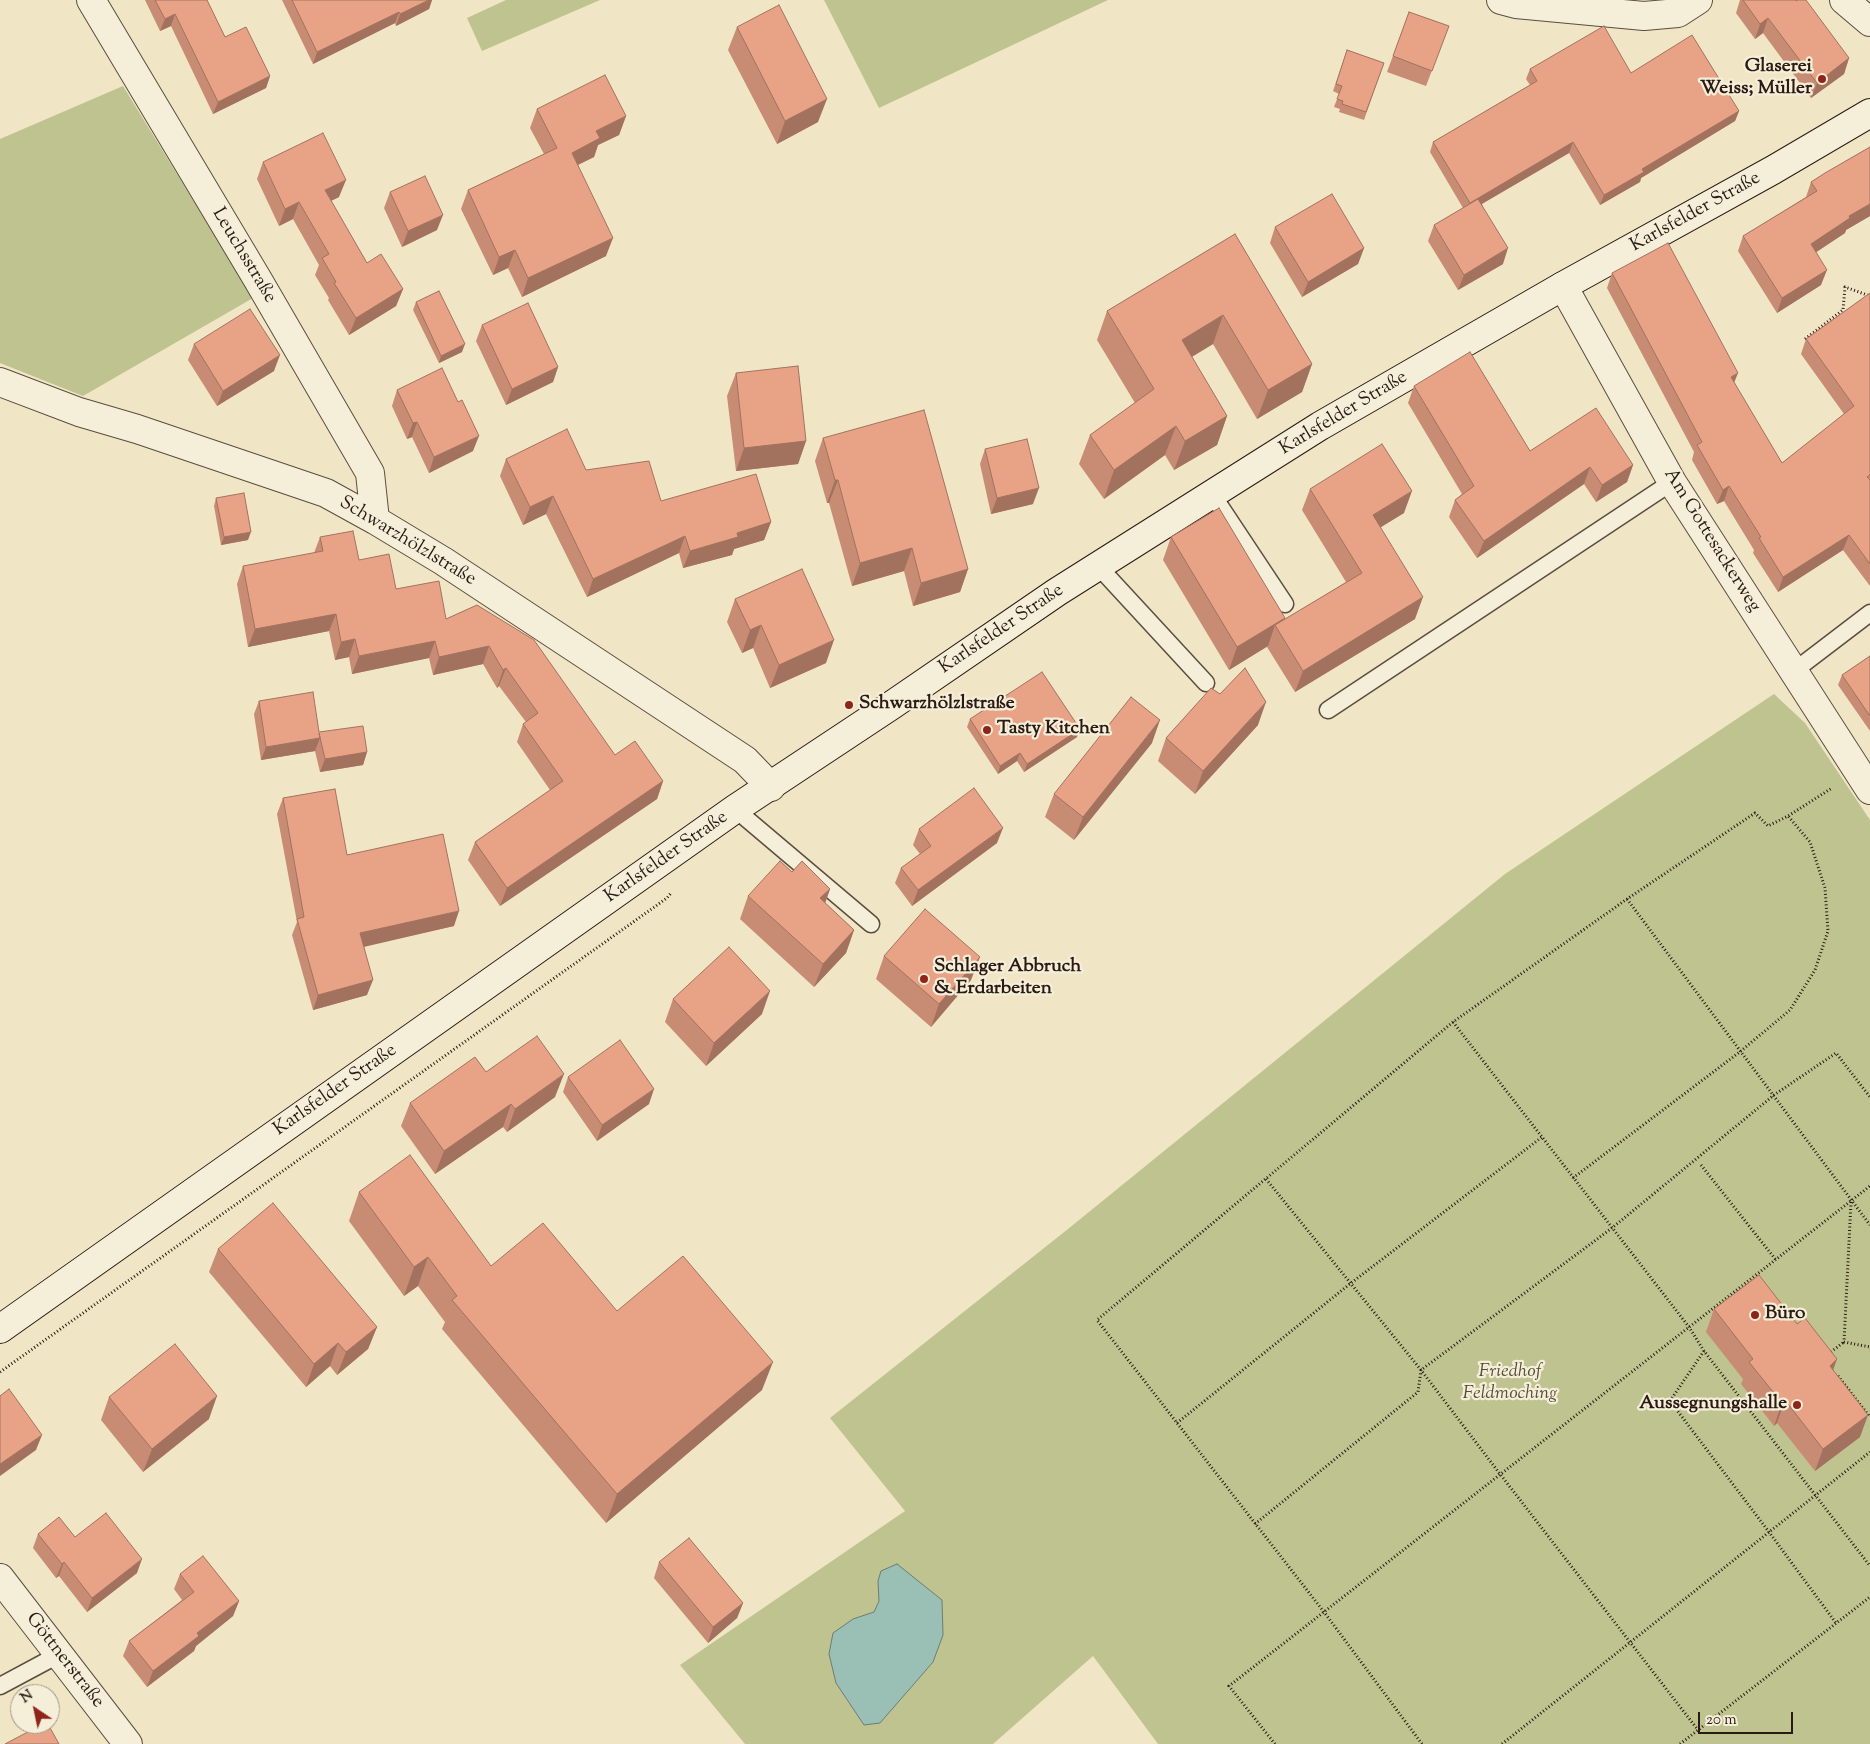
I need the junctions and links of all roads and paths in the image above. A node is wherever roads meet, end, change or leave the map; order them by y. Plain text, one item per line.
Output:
1 (91, 0) edge
2 (1501, 0) edge
3 (1698, 0) edge
4 (1844, 0) edge
5 (1870, 22) edge
6 (1870, 113) edge
7 (1563, 286) junction
8 (1870, 296) edge
9 (1805, 339) edge
10 (0, 382) edge
11 (1672, 482) junction
12 (1212, 494) junction
13 (375, 520) junction
14 (1098, 566) junction
15 (1285, 604) dead end
16 (1870, 613) edge
17 (1794, 671) junction
18 (1206, 683) dead end
19 (1328, 710) dead end
20 (1864, 781) edge
21 (770, 787) junction
22 (735, 809) junction
23 (1788, 816) junction
24 (1628, 899) junction
25 (871, 924) dead end
26 (1453, 1022) junction
27 (1742, 1051) junction
28 (1774, 1095) junction
29 (1870, 1098) edge
30 (1542, 1137) junction
31 (1701, 1165) dead end
32 (1573, 1178) junction
33 (1266, 1179) junction
34 (1870, 1186) edge
35 (1851, 1201) junction
36 (1870, 1225) edge
37 (1612, 1228) junction
38 (1776, 1260) junction
39 (1351, 1283) junction
40 (1689, 1328) junction
41 (0, 1329) edge
42 (1844, 1342) junction
43 (1870, 1347) edge
44 (1704, 1351) junction
45 (1823, 1357) edge
46 (1421, 1370) junction
47 (1835, 1372) edge
48 (1870, 1417) edge
49 (1177, 1423) junction
50 (1870, 1452) edge
51 (1500, 1474) junction
52 (1815, 1496) junction
53 (1255, 1524) junction
54 (1769, 1532) junction
55 (1870, 1566) edge
56 (0, 1578) edge
57 (1870, 1597) edge
58 (1324, 1612) junction
59 (1836, 1623) junction
60 (1631, 1642) junction
61 (58, 1655) junction
62 (0, 1686) edge
63 (1698, 1730) junction
64 (128, 1744) edge
65 (1275, 1744) edge
66 (1422, 1744) edge
67 (1502, 1744) edge
68 (1680, 1744) edge

1 - 13 street, Leuchsstraße
2 - 3 street
4 - 5 street
6 - 7 street, Karlsfelder Straße
7 - 11 street, Am Gottesackerweg
7 - 12 street, Karlsfelder Straße
8 - 9 path
10 - 13 street, Schwarzhölzlstraße
11 - 17 street, Am Gottesackerweg
11 - 19 lane
12 - 14 street, Karlsfelder Straße
12 - 15 lane
13 - 21 street, Schwarzhölzlstraße
14 - 18 lane
14 - 21 street, Karlsfelder Straße
16 - 17 lane
17 - 20 street, Am Gottesackerweg
20 - 23 path
21 - 22 street, Karlsfelder Straße
22 - 25 lane
22 - 41 street, Karlsfelder Straße
23 - 24 path
23 - 27 path
24 - 26 path
24 - 27 path
26 - 30 path
26 - 33 path
27 - 28 path
27 - 32 path
28 - 29 path
28 - 35 path
28 - 37 path
30 - 32 path
30 - 39 path
31 - 38 path
32 - 37 path
33 - 39 path
33 - 49 path
34 - 35 path
35 - 36 path
35 - 38 path
35 - 42 path
37 - 40 path
37 - 46 path
38 - 40 path
39 - 46 path
39 - 49 path
40 - 44 path
40 - 51 path
42 - 43 path
42 - 45 path
44 - 52 path
44 - 54 path
46 - 51 path
46 - 53 path
47 - 48 path
49 - 53 path
50 - 52 path
51 - 58 path
51 - 60 path
52 - 54 path
52 - 55 path
53 - 58 path
54 - 59 path
54 - 60 path
56 - 61 street, Göttnerstraße
57 - 59 path
58 - 65 path
58 - 66 path
59 - 63 path
60 - 63 path
60 - 67 path
61 - 62 lane
61 - 64 street, Göttnerstraße
63 - 68 path

